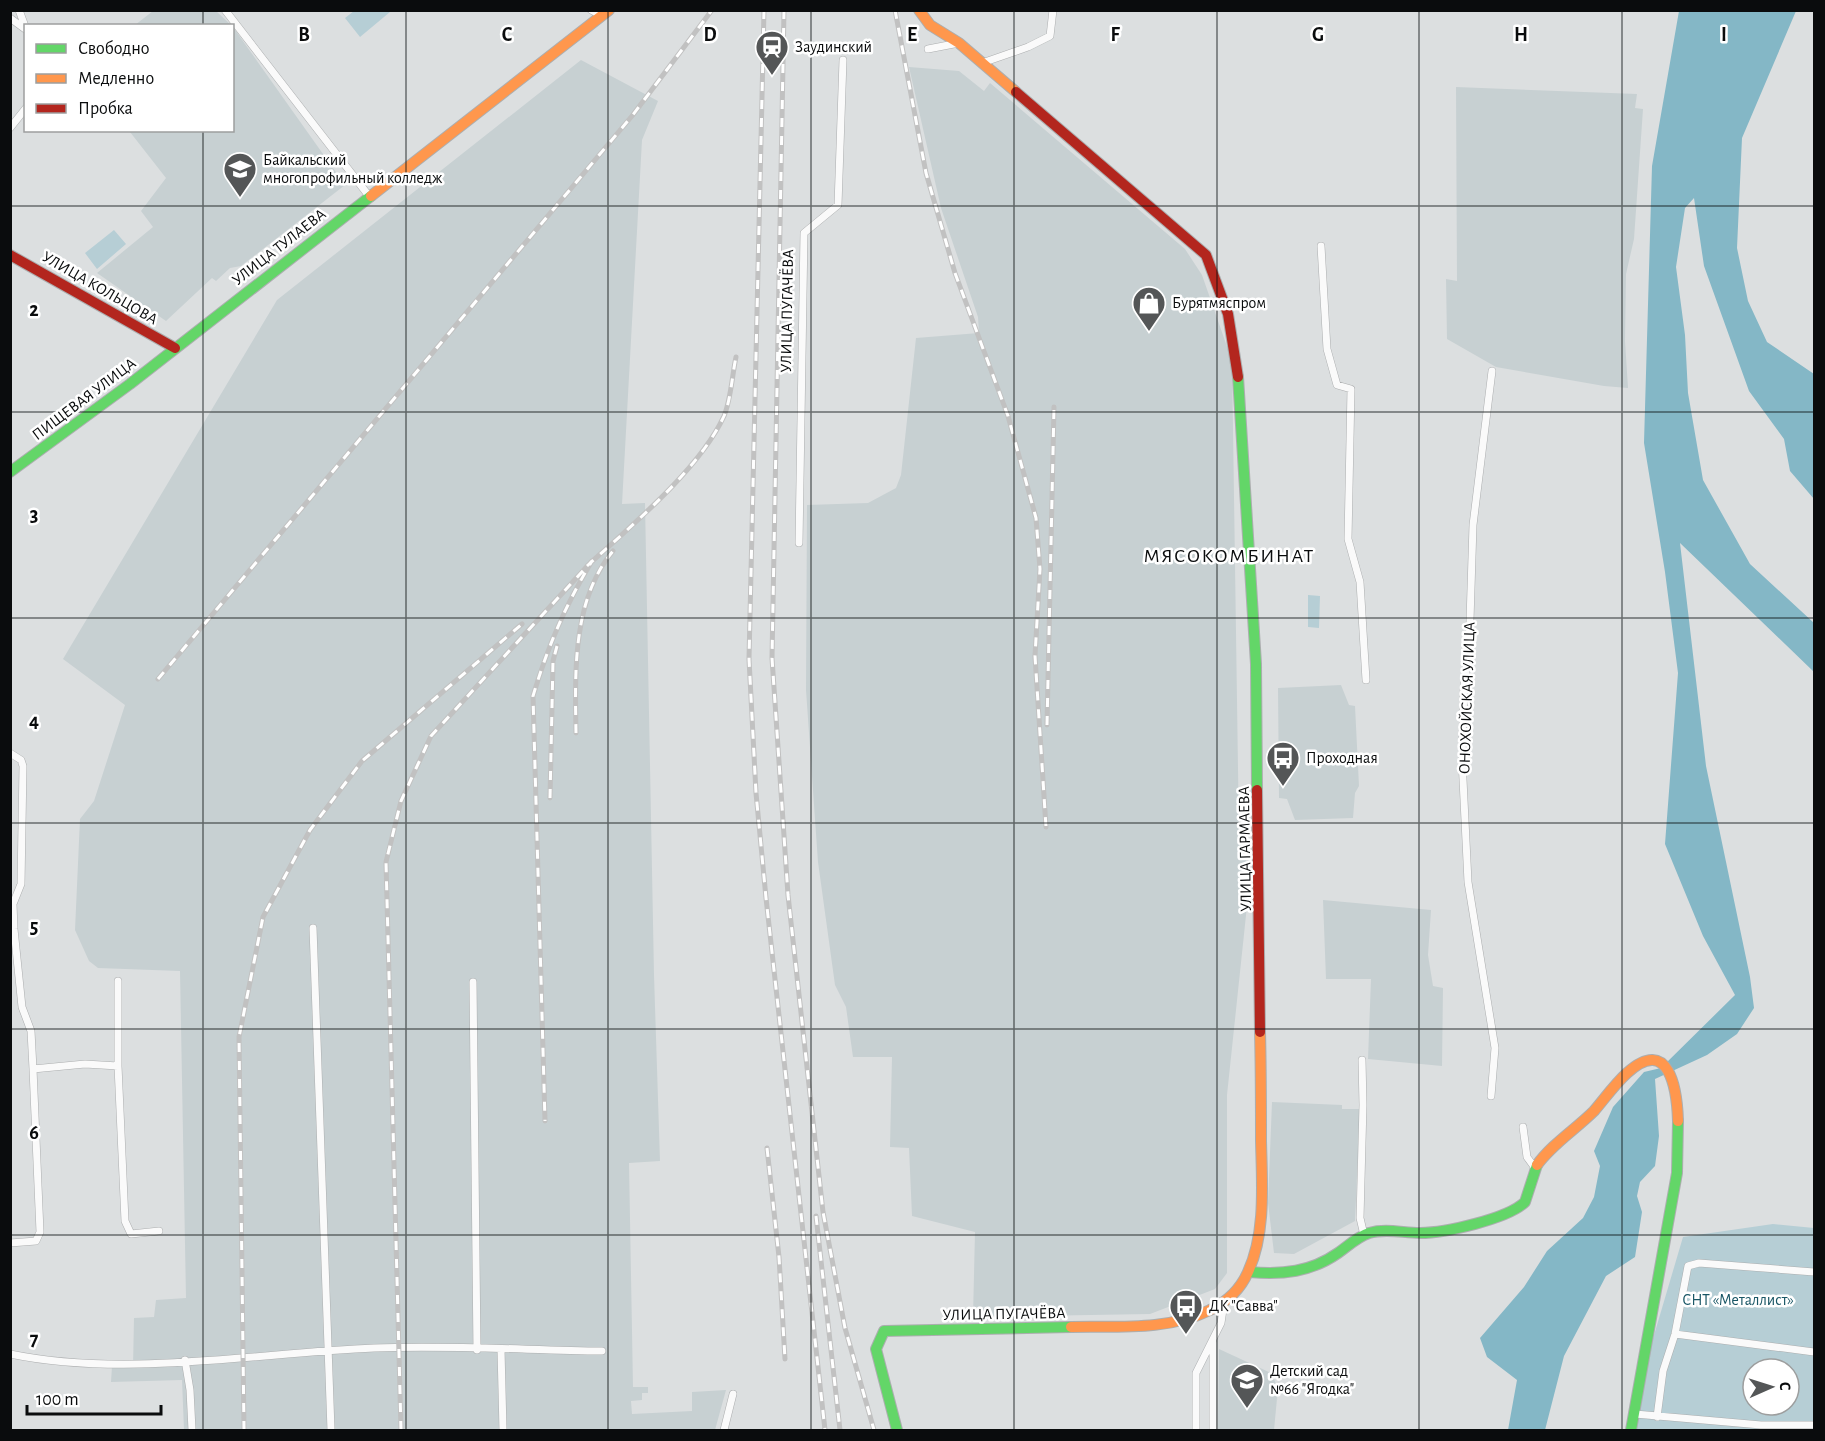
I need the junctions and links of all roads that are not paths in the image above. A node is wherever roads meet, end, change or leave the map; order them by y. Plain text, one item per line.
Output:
1 (19, 10) edge
2 (225, 10) edge
3 (591, 10) edge
4 (920, 10) edge
5 (1053, 10) edge
6 (605, 13) edge
7 (10, 18) edge
8 (24, 26) edge
9 (24, 28) edge
10 (958, 43) junction
11 (928, 49) dead end
12 (843, 60) dead end
13 (982, 63) junction
14 (24, 110) edge
15 (12, 123) edge
16 (369, 196) junction
17 (1321, 246) dead end
18 (10, 255) edge
19 (175, 348) junction
20 (1492, 371) dead end
21 (10, 472) edge
22 (799, 543) dead end
23 (1366, 680) dead end
24 (10, 753) edge
25 (313, 928) dead end
26 (118, 981) dead end
27 (473, 982) dead end
28 (1362, 1060) dead end
29 (118, 1066) junction
30 (33, 1069) junction
31 (1491, 1096) dead end
32 (1523, 1127) dead end
33 (1535, 1168) junction
34 (159, 1231) dead end
35 (1364, 1235) junction
36 (10, 1243) edge
37 (1250, 1272) junction
38 (1815, 1272) edge
39 (1224, 1303) junction
40 (1675, 1334) junction
41 (1213, 1339) junction
42 (477, 1350) junction
43 (501, 1350) junction
44 (330, 1351) junction
45 (602, 1351) dead end
46 (1815, 1352) edge
47 (10, 1354) edge
48 (185, 1360) junction
49 (733, 1394) dead end
50 (1635, 1414) junction
51 (1657, 1417) junction
52 (1815, 1425) edge
53 (192, 1431) edge
54 (331, 1431) edge
55 (503, 1431) edge
56 (724, 1431) edge
57 (897, 1431) edge
58 (1196, 1431) edge
59 (1213, 1431) edge
60 (1631, 1431) edge

1 - 8 street
2 - 16 street
3 - 6 street, УЛИЦА ТУЛАЕВА
4 - 10 street
5 - 13 street
6 - 16 street, УЛИЦА ТУЛАЕВА
7 - 9 street
10 - 11 street
10 - 13 street
12 - 22 street, УЛИЦА ПУГАЧЁВА
13 - 37 street, УЛИЦА ГАРМАЕВА
14 - 15 street
16 - 19 street, УЛИЦА ТУЛАЕВА
17 - 23 street
18 - 19 street, УЛИЦА КОЛЬЦОВА
19 - 21 street, ПИЩЕВАЯ УЛИЦА
20 - 31 street, ОНОХОЙСКАЯ УЛИЦА
24 - 30 street
25 - 44 street
26 - 29 street
27 - 42 street
28 - 35 street
29 - 30 street
29 - 34 street
30 - 36 street
32 - 33 street
33 - 35 street
33 - 50 street
35 - 37 street
37 - 39 street, УЛИЦА ГАРМАЕВА
38 - 40 street
39 - 41 street, УЛИЦА ГАРМАЕВА
39 - 57 street, УЛИЦА ПУГАЧЁВА
40 - 46 street
40 - 51 street
41 - 58 street, УЛИЦА ГАРМАЕВА
41 - 59 street
42 - 43 street
42 - 44 street
43 - 45 street
43 - 55 street
44 - 48 street
44 - 54 street
47 - 48 street
48 - 53 street
49 - 56 street
50 - 51 street
50 - 60 street
51 - 52 street

